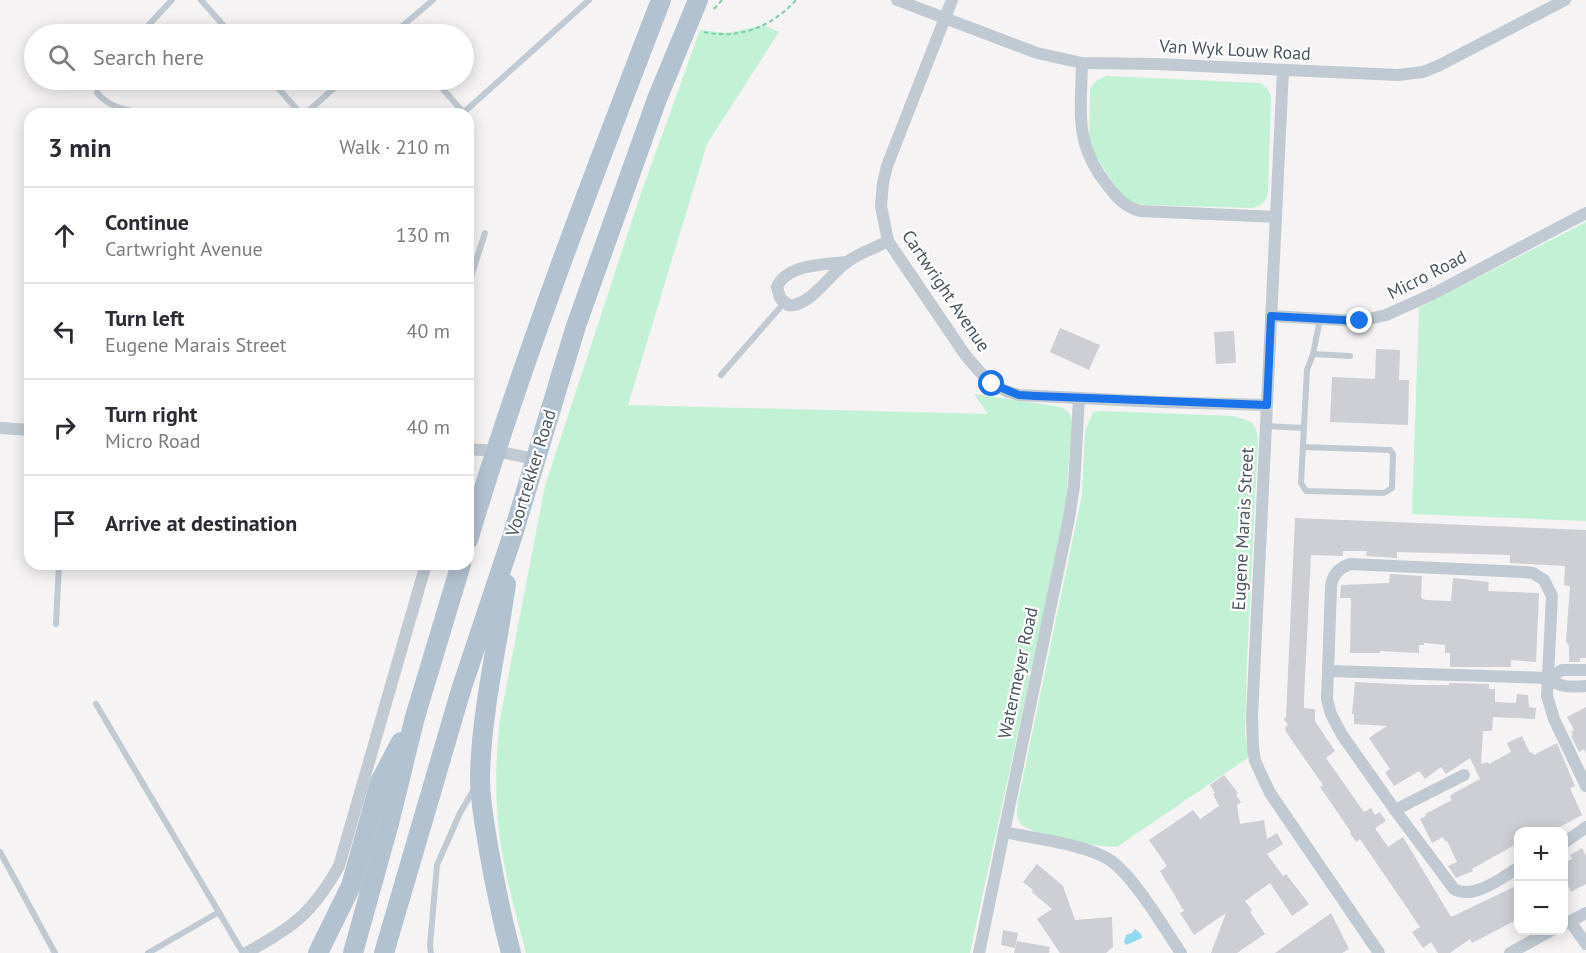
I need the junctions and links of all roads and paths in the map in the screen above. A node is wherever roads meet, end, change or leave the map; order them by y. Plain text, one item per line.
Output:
1 (172, 0) edge
2 (201, 0) edge
3 (433, 0) edge
4 (589, 0) edge
5 (661, 0) edge
6 (722, 0) edge
7 (796, 0) edge
8 (897, 0) edge
9 (952, 0) edge
10 (1565, 0) edge
11 (701, 13) edge
12 (945, 17) junction
13 (149, 24) edge
14 (222, 24) edge
15 (405, 24) edge
16 (1082, 63) junction
17 (1283, 70) junction
18 (97, 90) edge
19 (280, 90) edge
20 (332, 90) edge
21 (443, 90) edge
22 (123, 108) edge
23 (296, 108) edge
24 (312, 108) edge
25 (458, 108) edge
26 (468, 108) edge
27 (1586, 213) edge
28 (1276, 217) junction
29 (484, 233) dead end
30 (888, 241) junction
31 (847, 262) junction
32 (474, 266) edge
33 (784, 303) junction
34 (1271, 316) junction
35 (1320, 319) junction
36 (1313, 354) junction
37 (1350, 356) dead end
38 (722, 375) dead end
39 (1079, 398) junction
40 (1267, 405) junction
41 (1266, 426) junction
42 (0, 428) edge
43 (1304, 428) junction
44 (24, 430) edge
45 (1303, 447) junction
46 (474, 449) edge
47 (495, 451) junction
48 (535, 459) junction
49 (474, 520) edge
50 (513, 534) junction
51 (59, 570) edge
52 (424, 570) edge
53 (459, 570) edge
54 (56, 624) dead end
55 (1586, 669) edge
56 (1329, 671) junction
57 (1549, 678) junction
58 (1586, 686) edge
59 (96, 704) dead end
60 (415, 717) junction
61 (1464, 775) dead end
62 (480, 780) junction
63 (1586, 786) edge
64 (1395, 810) junction
65 (1586, 828) edge
66 (1004, 832) junction
67 (1568, 840) edge
68 (0, 852) edge
69 (1514, 870) edge
70 (219, 912) junction
71 (1586, 913) edge
72 (1568, 922) edge
73 (1568, 924) edge
74 (1543, 935) edge
75 (1586, 944) edge
76 (55, 953) edge
77 (148, 953) edge
78 (244, 953) edge
79 (318, 953) edge
80 (353, 953) edge
81 (384, 953) edge
82 (431, 953) edge
83 (511, 953) edge
84 (979, 953) edge
85 (1181, 953) edge
86 (1379, 953) edge
87 (1510, 953) edge

1 - 13 lane
2 - 14 lane
3 - 15 lane
4 - 26 lane
5 - 47 main road
6 - 11 path
7 - 11 path
8 - 12 street, Van Wyk Louw Road
9 - 12 street, Cartwright Avenue
10 - 17 street, Van Wyk Louw Road
11 - 48 main road, Voortrekker Road
12 - 16 street, Van Wyk Louw Road
12 - 30 street, Cartwright Avenue
16 - 17 street, Van Wyk Louw Road
16 - 28 street
17 - 28 street, Eugene Marais Street
18 - 22 lane
19 - 23 lane
20 - 24 lane
21 - 25 lane
27 - 35 street, Micro Road
28 - 34 street, Eugene Marais Street
29 - 32 lane
30 - 31 street
30 - 39 street, Cartwright Avenue
31 - 33 street
31 - 33 street
33 - 38 lane
34 - 35 street, Micro Road
34 - 40 street, Eugene Marais Street
35 - 36 lane
36 - 37 lane
36 - 43 lane
39 - 40 street, Cartwright Avenue
39 - 66 street, Watermeyer Road
40 - 41 street, Eugene Marais Street
41 - 43 lane
41 - 86 street, Eugene Marais Street
42 - 44 street
43 - 45 lane
45 - 45 lane
46 - 47 street
47 - 48 street
47 - 49 main road
48 - 50 main road, Voortrekker Road
50 - 62 main road
50 - 81 main road, Voortrekker Road
51 - 54 lane
52 - 78 street
53 - 60 main road
55 - 57 street
56 - 57 street
56 - 57 street
56 - 64 street
57 - 58 street
57 - 63 street
59 - 70 lane
60 - 79 main road
60 - 80 main road
61 - 64 street
62 - 82 lane
62 - 83 main road
64 - 69 street
65 - 67 street
66 - 84 street, Watermeyer Road
66 - 85 street
68 - 76 lane
70 - 77 lane
70 - 78 lane
71 - 72 street
73 - 75 street
74 - 87 street

